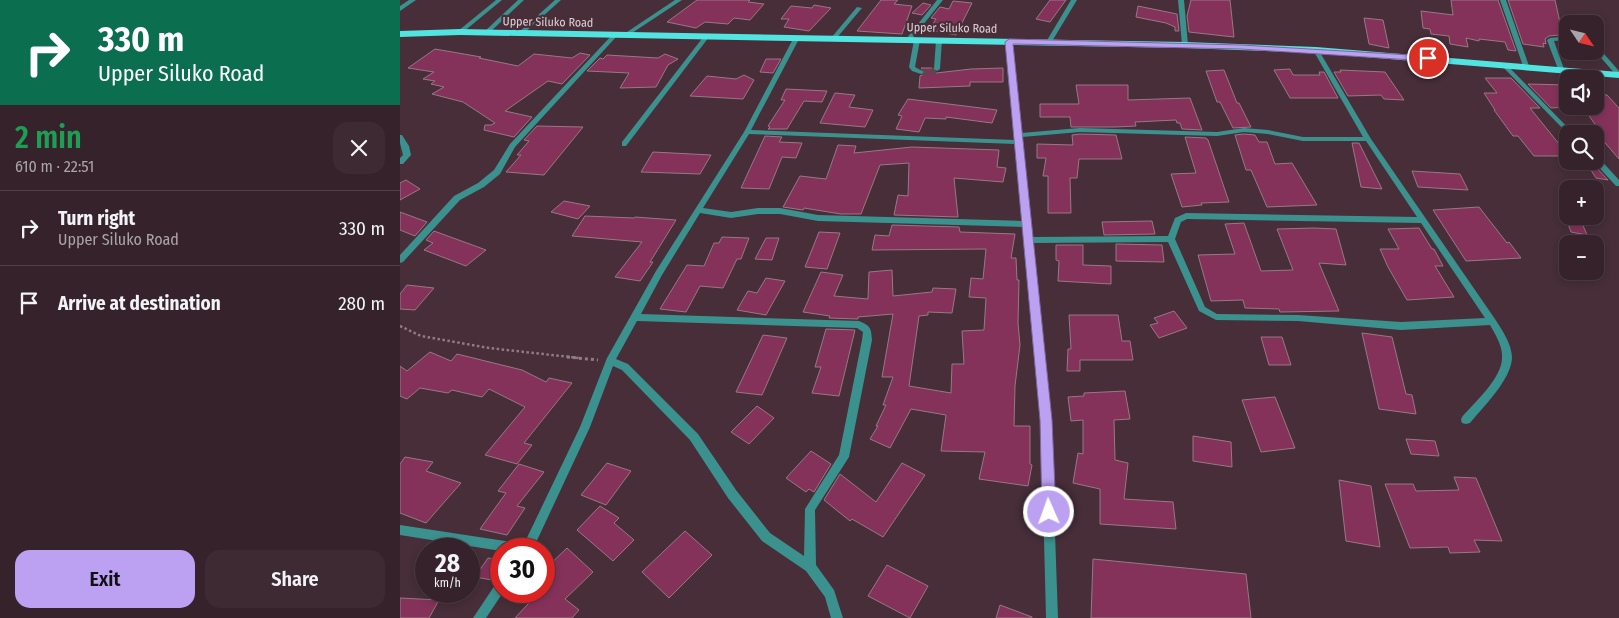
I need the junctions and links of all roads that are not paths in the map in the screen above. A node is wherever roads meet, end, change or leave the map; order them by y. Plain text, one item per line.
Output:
1 (413, 0) edge
2 (499, 0) edge
3 (521, 0) edge
4 (558, 0) edge
5 (679, 0) edge
6 (940, 0) edge
7 (1074, 0) edge
8 (1181, 0) edge
9 (1503, 0) edge
10 (859, 8) dead end
11 (400, 9) edge
12 (460, 32) junction
13 (401, 33) edge
14 (486, 33) junction
15 (520, 34) junction
16 (614, 36) junction
17 (624, 36) junction
18 (706, 37) junction
19 (796, 39) junction
20 (833, 39) junction
21 (1559, 39) edge
22 (913, 40) junction
23 (939, 40) junction
24 (1009, 42) junction
25 (1049, 42) junction
26 (1185, 45) junction
27 (1316, 50) junction
28 (1604, 58) edge
29 (1503, 64) junction
30 (1526, 66) junction
31 (937, 69) dead end
32 (1561, 69) junction
33 (921, 72) dead end
34 (1619, 75) edge
35 (1562, 125) edge
36 (747, 132) junction
37 (400, 138) edge
38 (1018, 139) junction
39 (1368, 139) junction
40 (624, 144) dead end
41 (400, 162) edge
42 (1604, 168) edge
43 (1619, 184) edge
44 (698, 210) junction
45 (1422, 220) junction
46 (1027, 224) junction
47 (1171, 239) junction
48 (1030, 240) junction
49 (400, 260) edge
50 (636, 317) junction
51 (1492, 321) junction
52 (610, 361) junction
53 (1466, 420) dead end
54 (400, 530) edge
55 (530, 538) edge
56 (490, 544) edge
57 (810, 567) junction
58 (490, 602) edge
59 (479, 618) edge
60 (837, 618) edge
61 (1052, 618) edge

1 - 11 street
2 - 12 street
3 - 14 street
4 - 15 street
5 - 17 street
6 - 22 street
7 - 25 street
8 - 26 street
9 - 30 street
10 - 20 street
12 - 13 main road, Upper Siluko Road
12 - 14 main road, Upper Siluko Road
14 - 15 main road, Upper Siluko Road
15 - 16 main road, Upper Siluko Road
16 - 17 main road, Upper Siluko Road
16 - 49 street
17 - 18 main road, Upper Siluko Road
18 - 19 main road, Upper Siluko Road
18 - 40 street
19 - 20 main road, Upper Siluko Road
19 - 36 street
20 - 22 main road, Upper Siluko Road
21 - 32 street
22 - 23 main road, Upper Siluko Road
22 - 33 street
23 - 24 main road, Upper Siluko Road
23 - 31 street
24 - 25 main road, Upper Siluko Road
24 - 38 street
25 - 26 main road, Upper Siluko Road
26 - 27 main road, Upper Siluko Road
27 - 29 main road, Upper Siluko Road
27 - 39 street
28 - 34 street
29 - 30 main road, Upper Siluko Road
29 - 35 street
30 - 32 main road, Upper Siluko Road
32 - 34 main road, Upper Siluko Road
36 - 38 street
36 - 44 street
37 - 41 street
38 - 39 street
38 - 46 street
39 - 45 street
42 - 43 street
44 - 46 street
44 - 50 street
45 - 47 street
45 - 51 street
46 - 48 street
47 - 48 street
47 - 51 street
48 - 61 street
50 - 52 street
50 - 57 street
51 - 53 street
52 - 55 street
52 - 57 street
54 - 56 street
57 - 60 street
58 - 59 street

